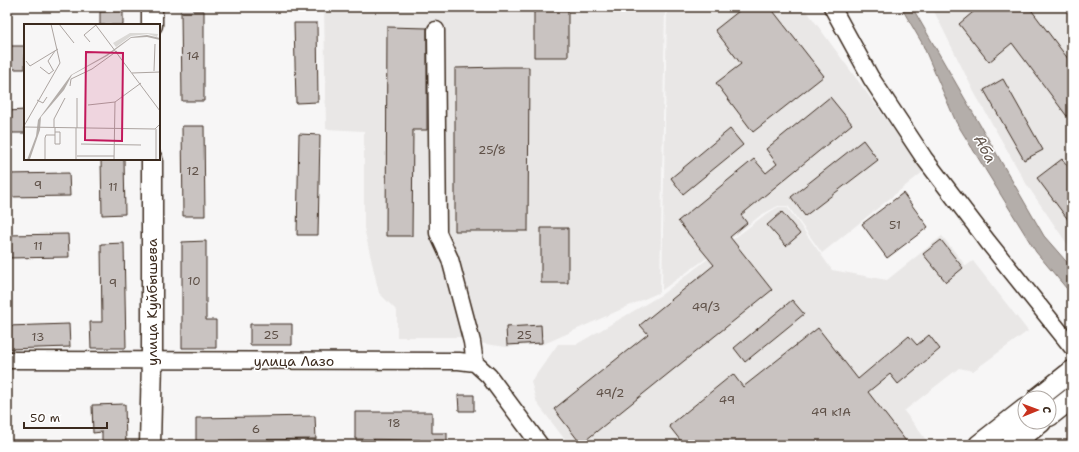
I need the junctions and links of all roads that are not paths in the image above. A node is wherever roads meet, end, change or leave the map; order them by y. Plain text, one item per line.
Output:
1 (152, 7) edge
2 (832, 7) edge
3 (152, 24) edge
4 (436, 30) dead end
5 (152, 160) edge
6 (1072, 347) edge
7 (7, 360) edge
8 (152, 360) junction
9 (475, 364) junction
10 (1072, 371) edge
11 (1048, 390) edge
12 (1072, 398) edge
13 (1057, 410) edge
14 (1017, 415) edge
15 (1031, 430) edge
16 (150, 445) edge
17 (540, 445) edge
18 (979, 445) edge
19 (1011, 445) edge

1 - 3 main road
2 - 6 street
4 - 9 street
5 - 8 main road, улица Куйбышева
7 - 8 street, улица Лазо
8 - 9 street, улица Лазо
8 - 16 main road, улица Куйбышева
9 - 17 street
10 - 11 main road
12 - 13 main road
14 - 18 main road
15 - 19 main road

